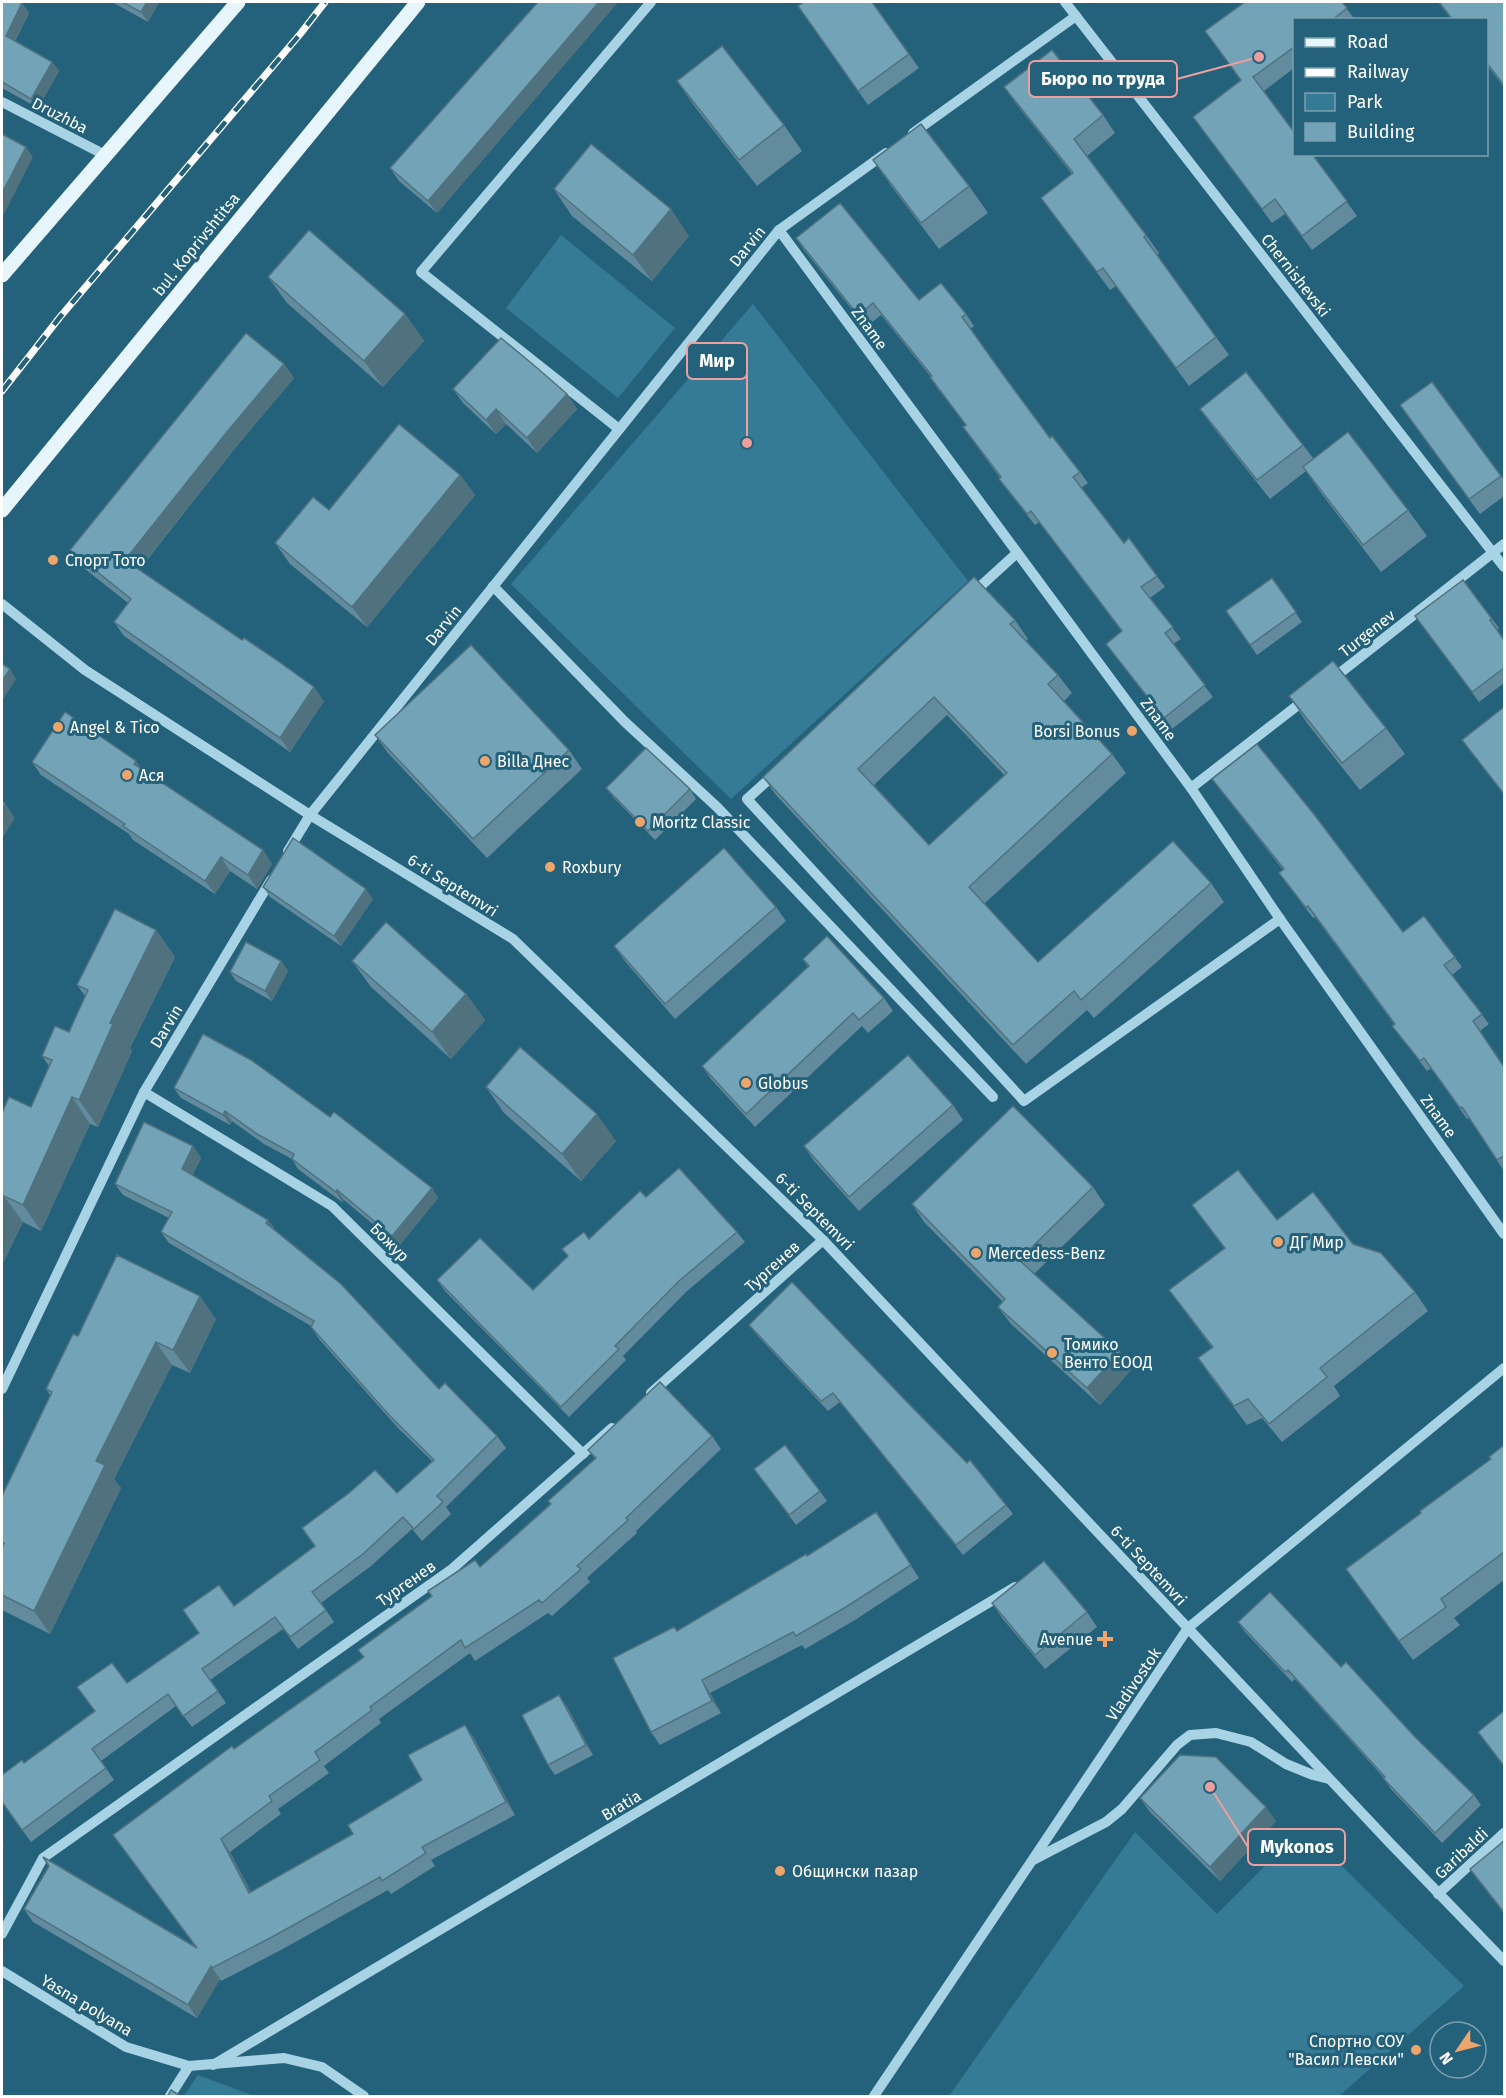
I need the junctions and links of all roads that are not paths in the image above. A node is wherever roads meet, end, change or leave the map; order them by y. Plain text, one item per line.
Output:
1 (238, 2) edge
2 (418, 2) edge
3 (651, 2) edge
4 (1065, 2) edge
5 (1076, 16) junction
6 (2, 102) edge
7 (900, 142) edge
8 (891, 149) edge
9 (105, 155) junction
10 (779, 230) junction
11 (2, 275) edge
12 (619, 429) junction
13 (2, 510) edge
14 (1504, 544) edge
15 (1017, 553) junction
16 (1494, 553) junction
17 (1504, 567) edge
18 (493, 586) junction
19 (964, 601) edge
20 (2, 603) edge
21 (1323, 685) edge
22 (1314, 693) edge
23 (782, 767) edge
24 (1191, 788) junction
25 (310, 815) junction
26 (1280, 920) junction
27 (144, 1092) junction
28 (993, 1097) dead end
29 (1504, 1234) edge
30 (823, 1240) junction
31 (1504, 1368) edge
32 (2, 1389) edge
33 (645, 1398) edge
34 (618, 1422) edge
35 (583, 1454) junction
36 (1023, 1582) edge
37 (1188, 1629) junction
38 (1330, 1780) junction
39 (1504, 1833) edge
40 (1033, 1860) junction
41 (1438, 1894) junction
42 (2, 1934) edge
43 (1504, 1961) edge
44 (2, 1971) edge
45 (213, 2065) junction
46 (189, 2066) junction
47 (170, 2097) edge
48 (364, 2097) edge
49 (874, 2097) edge

1 - 9 main road
2 - 13 main road, bul. Koprivshtitsa
3 - 12 street
4 - 5 street, Chernishevski
5 - 7 street
5 - 16 street, Chernishevski
6 - 9 street, Druzhba
8 - 10 street, Darvin
9 - 11 main road
10 - 12 street, Darvin
10 - 15 street, Zname
12 - 18 street, Darvin
14 - 16 street, Turgenev
15 - 19 street
15 - 24 street, Zname
16 - 17 street, Chernishevski
16 - 21 street, Turgenev
18 - 25 street, Darvin
18 - 28 street
20 - 25 street, 6-ti Septemvri
22 - 24 street
23 - 26 street
24 - 26 street, Zname
25 - 27 street, Darvin
25 - 30 street, 6-ti Septemvri
26 - 29 street, Zname
27 - 32 street, Darvin
27 - 35 street, Божур
30 - 33 street, Тургенев
30 - 37 street, 6-ti Septemvri
31 - 37 street, Vladivostok
34 - 35 street, Тургенев
35 - 42 street, Тургенев
36 - 45 street, Bratia
37 - 38 street, 6-ti Septemvri
37 - 40 street, Vladivostok
38 - 40 street
38 - 41 street, 6-ti Septemvri
39 - 41 street, Garibaldi
40 - 49 street, Vladivostok
41 - 43 street, 6-ti Septemvri
44 - 46 street, Yasna polyana
45 - 46 street, Yasna polyana
45 - 48 street, Yasna polyana
46 - 47 street

